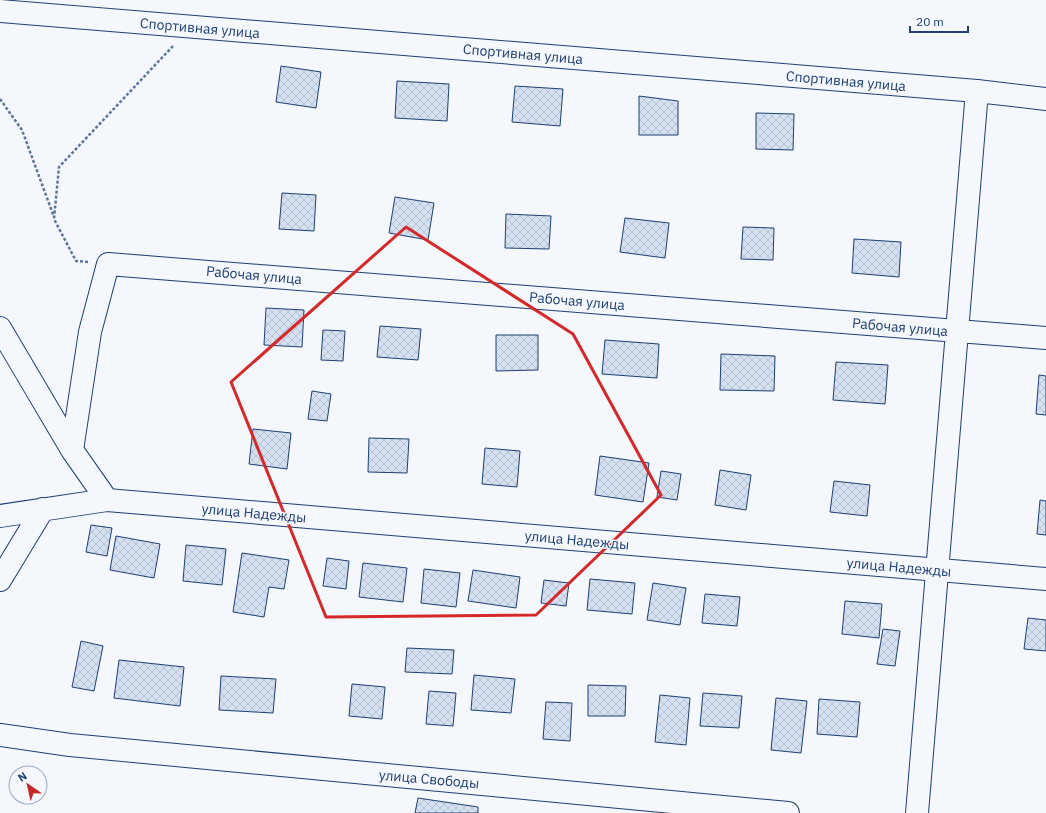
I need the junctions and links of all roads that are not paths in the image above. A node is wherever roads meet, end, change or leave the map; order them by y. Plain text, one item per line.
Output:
1 (0, 11) edge
2 (977, 91) junction
3 (1046, 99) edge
4 (0, 328) edge
5 (957, 331) junction
6 (1046, 338) edge
7 (72, 450) junction
8 (107, 500) junction
9 (44, 509) junction
10 (0, 516) edge
11 (937, 570) junction
12 (1046, 579) edge
13 (0, 580) edge
14 (0, 735) edge
15 (788, 813) edge
16 (916, 813) edge

1 - 2 street, Спортивная улица
2 - 3 street, Спортивная улица
2 - 5 street
4 - 7 street
5 - 6 street, Рабочая улица
5 - 7 street, Рабочая улица
5 - 11 street
7 - 8 street
8 - 9 street, улица Надежды
8 - 11 street, улица Надежды
9 - 10 street, улица Надежды
9 - 13 street
11 - 12 street, улица Надежды
11 - 16 street
14 - 15 street, улица Свободы

